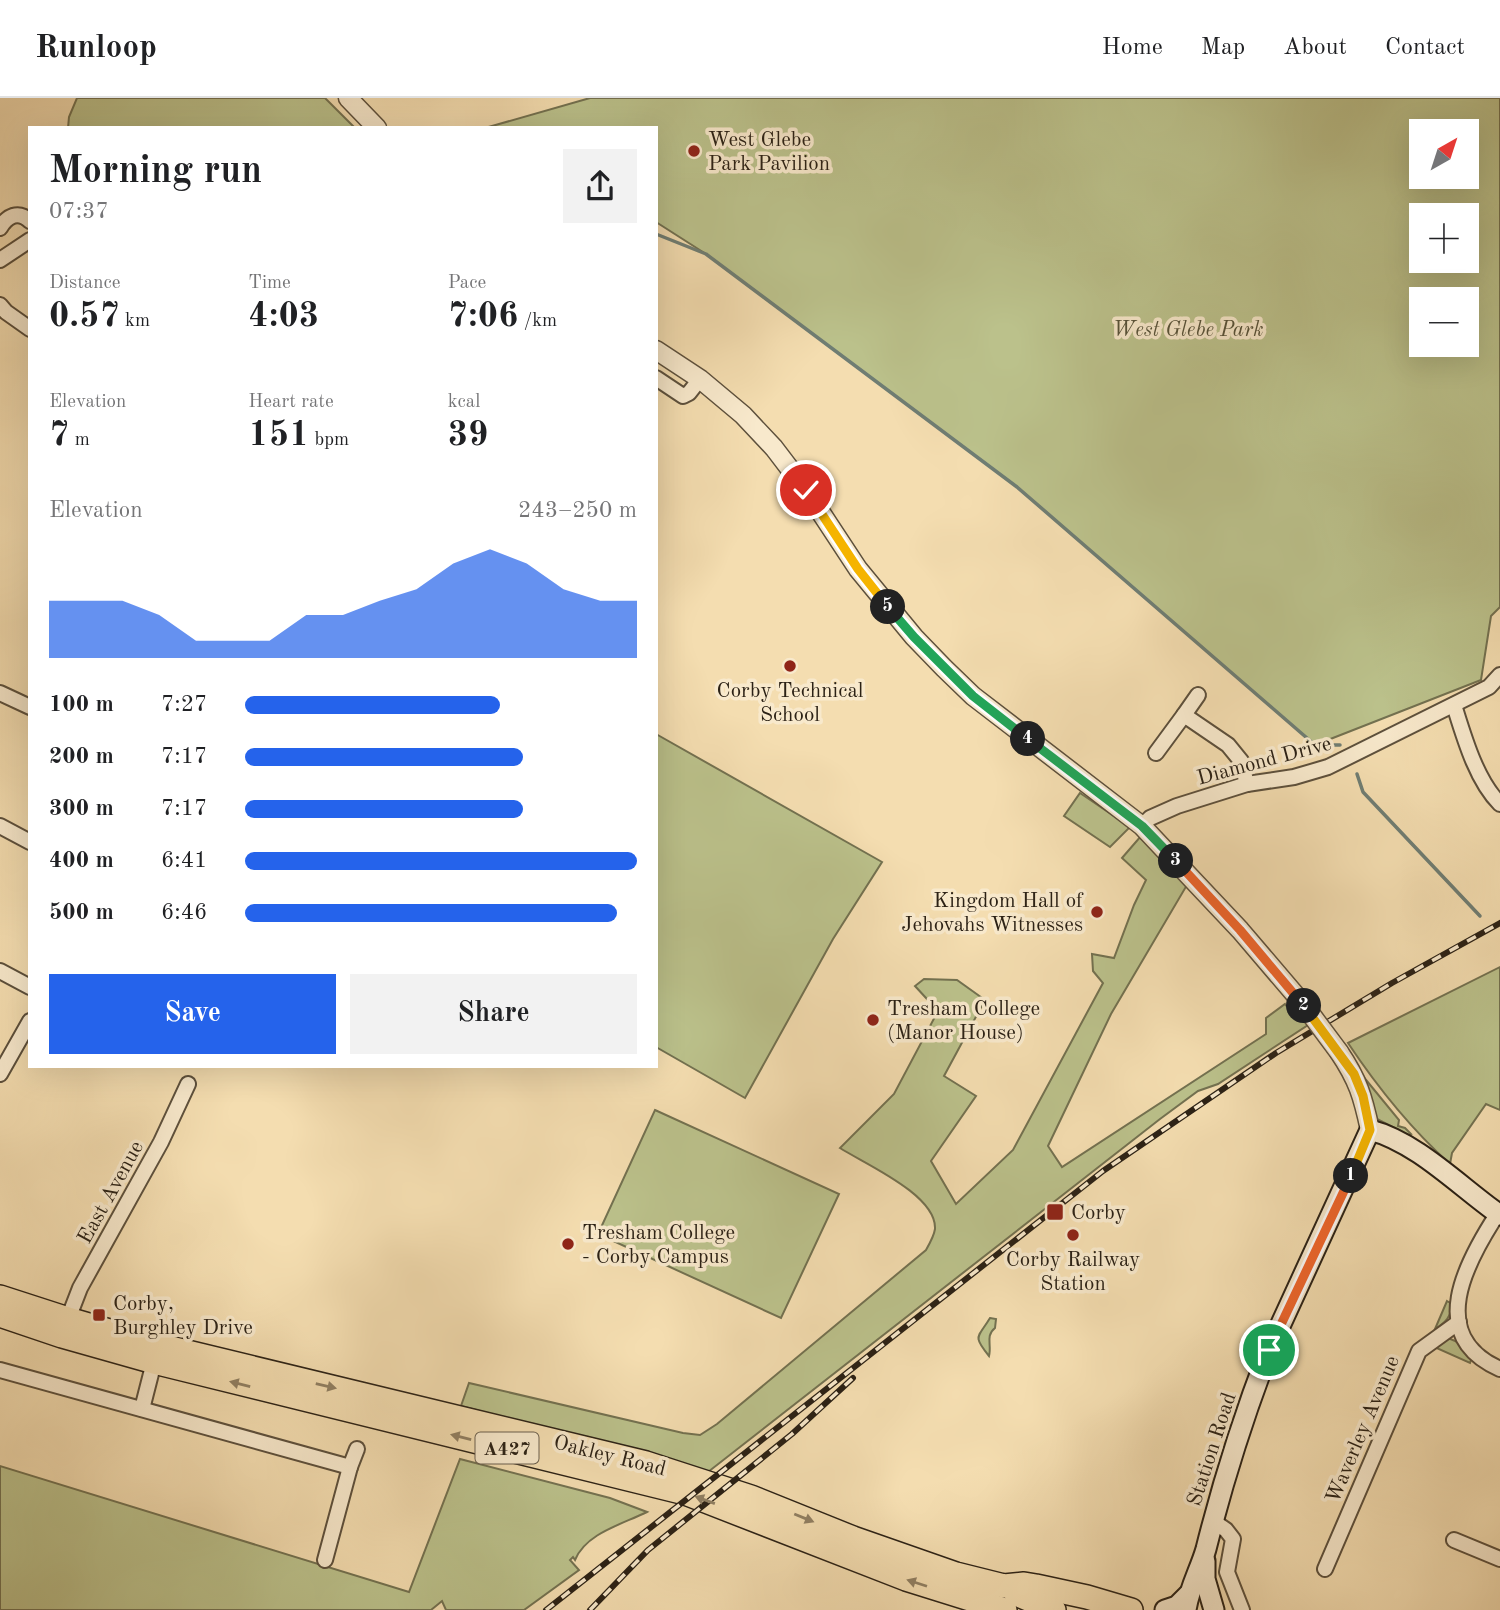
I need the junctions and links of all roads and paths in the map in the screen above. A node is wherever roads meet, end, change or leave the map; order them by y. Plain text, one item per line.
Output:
1 (348, 98) edge
2 (374, 126) edge
3 (3, 220) edge
4 (28, 220) edge
5 (25, 244) edge
6 (0, 261) edge
7 (0, 305) edge
8 (28, 328) edge
9 (658, 351) edge
10 (658, 379) edge
11 (699, 379) junction
12 (1500, 675) edge
13 (0, 693) edge
14 (1198, 695) dead end
15 (1454, 705) junction
16 (28, 706) edge
17 (1184, 715) junction
18 (1156, 753) dead end
19 (1247, 784) junction
20 (1500, 804) edge
21 (0, 826) edge
22 (1142, 826) junction
23 (28, 841) edge
24 (0, 971) edge
25 (28, 986) edge
26 (28, 1025) edge
27 (0, 1074) edge
28 (188, 1084) dead end
29 (1370, 1130) junction
30 (1499, 1214) edge
31 (0, 1297) edge
32 (0, 1315) edge
33 (68, 1320) junction
34 (1459, 1322) junction
35 (154, 1362) junction
36 (1500, 1369) edge
37 (0, 1370) edge
38 (142, 1409) junction
39 (357, 1448) dead end
40 (351, 1467) junction
41 (1213, 1521) junction
42 (1454, 1540) dead end
43 (1205, 1553) junction
44 (1500, 1559) edge
45 (325, 1560) dead end
46 (1325, 1569) dead end
47 (1004, 1586) junction
48 (1087, 1597) junction
49 (1187, 1602) edge
50 (1005, 1610) edge
51 (1054, 1610) edge
52 (1066, 1610) edge
53 (1131, 1610) edge
54 (1165, 1610) edge
55 (1214, 1610) edge
56 (1242, 1610) edge

1 - 2 street
3 - 4 street
3 - 5 street
5 - 6 street
7 - 8 street
9 - 11 street
10 - 11 street
11 - 22 street
12 - 15 street, Diamond Drive
13 - 16 street
14 - 17 street
15 - 19 street, Diamond Drive
15 - 20 street
17 - 18 street
17 - 19 street
19 - 22 street, Diamond Drive
21 - 23 street
22 - 29 street, bridge
24 - 25 street
26 - 27 street
28 - 33 street, East Avenue
29 - 30 main road
29 - 41 main road, Station Road
30 - 34 street
31 - 33 highway, Oakley Road / A427
32 - 35 highway, Oakley Road / A427
33 -> 47 highway, Oakley Road / A427
34 - 36 street
34 - 46 street, Waverley Avenue
35 - 38 street
50 -> 35 highway, Oakley Road / A427
37 - 38 street
38 - 40 street
39 - 40 street
40 - 45 street
41 - 43 main road, Station Road
41 - 56 street
42 - 44 street
43 - 49 main road, Station Road
43 - 55 main road, Station Road
47 - 48 highway, Oakley Road / A427
47 - 51 highway
48 - 52 highway
48 - 53 highway, Oakley Road / A427
49 - 54 main road, Station Road

